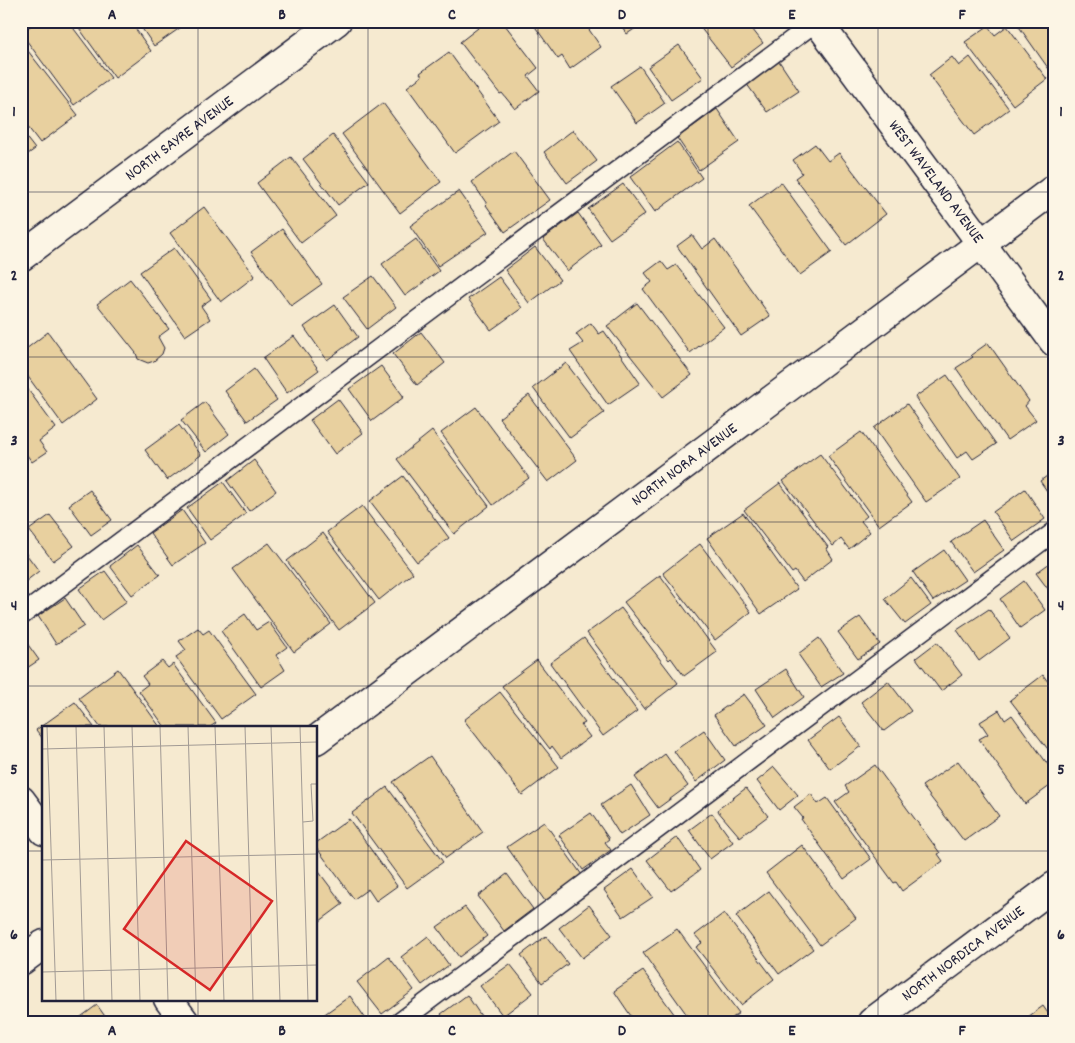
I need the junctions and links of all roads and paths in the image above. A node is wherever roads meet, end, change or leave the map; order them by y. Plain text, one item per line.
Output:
1 (337, 21) edge
2 (817, 21) edge
3 (1054, 189) edge
4 (981, 243) junction
5 (21, 257) edge
6 (1054, 342) edge
7 (1054, 532) edge
8 (21, 616) edge
9 (318, 739) edge
10 (21, 800) edge
11 (42, 828) edge
12 (1054, 886) edge
13 (42, 945) edge
14 (21, 960) edge
15 (169, 1000) edge
16 (185, 1022) edge
17 (400, 1022) edge
18 (872, 1022) edge

1 - 5 street, NORTH SAYRE AVENUE
2 - 4 street, WEST WAVELAND AVENUE
2 - 8 lane
3 - 4 street, NORTH NORA AVENUE
4 - 6 street, WEST WAVELAND AVENUE
4 - 9 street, NORTH NORA AVENUE
7 - 17 lane
10 - 11 street
12 - 18 street, NORTH NORDICA AVENUE
13 - 14 street
15 - 16 street

